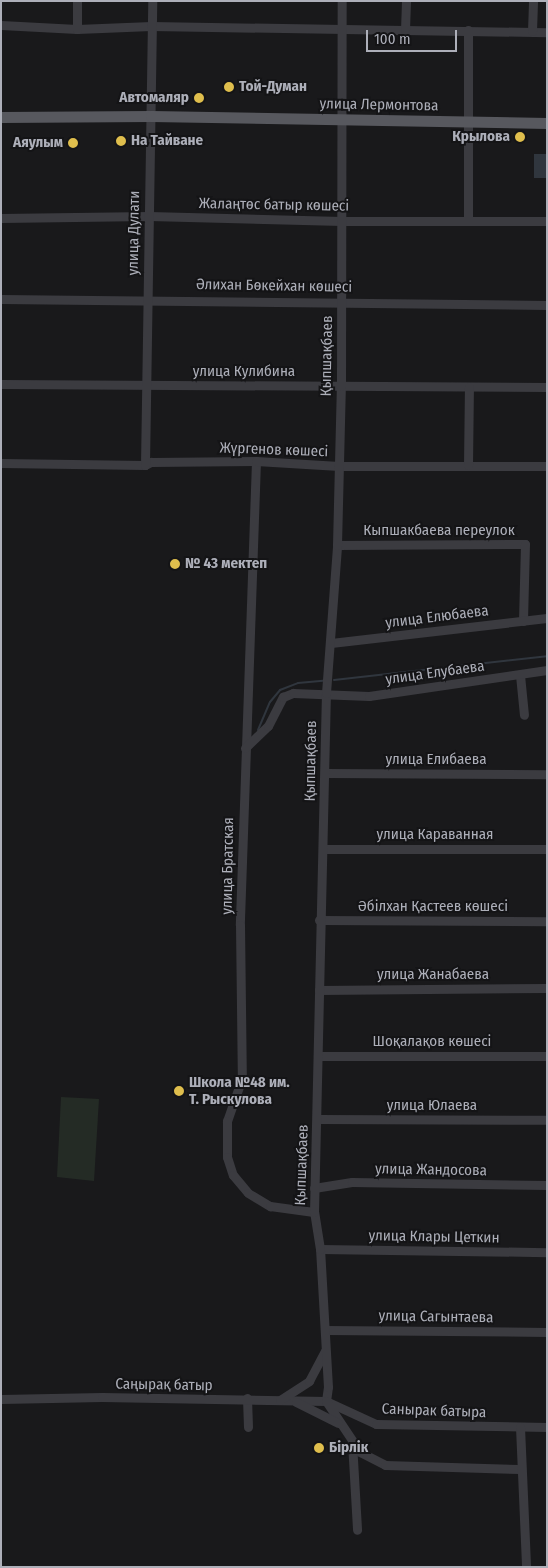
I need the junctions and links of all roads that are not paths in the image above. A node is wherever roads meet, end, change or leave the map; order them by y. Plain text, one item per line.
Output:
1 (77, 1) edge
2 (152, 1) edge
3 (342, 1) edge
4 (406, 1) edge
5 (533, 1) edge
6 (1, 25) edge
7 (151, 26) junction
8 (76, 29) junction
9 (341, 29) junction
10 (405, 30) junction
11 (468, 30) junction
12 (532, 31) junction
13 (547, 32) edge
14 (151, 116) junction
15 (1, 117) edge
16 (342, 120) junction
17 (468, 122) junction
18 (547, 123) edge
19 (148, 216) junction
20 (1, 218) edge
21 (342, 221) junction
22 (468, 221) junction
23 (547, 221) edge
24 (146, 298) junction
25 (1, 299) edge
26 (342, 300) junction
27 (547, 305) edge
28 (1, 384) edge
29 (144, 386) junction
30 (341, 386) junction
31 (469, 387) junction
32 (547, 387) edge
33 (256, 461) junction
34 (1, 463) edge
35 (145, 465) junction
36 (468, 465) junction
37 (338, 466) junction
38 (547, 466) edge
39 (337, 545) junction
40 (547, 618) edge
41 (523, 621) junction
42 (331, 643) junction
43 (547, 670) edge
44 (520, 675) junction
45 (326, 693) junction
46 (524, 715) dead end
47 (245, 748) junction
48 (325, 773) junction
49 (547, 774) edge
50 (324, 849) junction
51 (547, 850) edge
52 (319, 920) junction
53 (547, 921) edge
54 (547, 988) edge
55 (319, 990) junction
56 (318, 1056) junction
57 (547, 1056) edge
58 (317, 1119) junction
59 (547, 1120) edge
60 (547, 1185) edge
61 (314, 1188) junction
62 (314, 1212) junction
63 (320, 1249) junction
64 (547, 1252) edge
65 (325, 1330) junction
66 (547, 1332) edge
67 (326, 1348) junction
68 (247, 1398) junction
69 (1, 1399) edge
70 (279, 1400) junction
71 (326, 1401) junction
72 (296, 1402) junction
73 (340, 1425) junction
74 (248, 1427) dead end
75 (520, 1427) junction
76 (547, 1427) edge
77 (352, 1442) junction
78 (520, 1469) junction
79 (357, 1530) dead end
80 (526, 1567) edge

1 - 8 street
2 - 7 street, улица Дулати
3 - 9 street, Қыпшақбаев
4 - 10 street
5 - 12 street
6 - 8 street
7 - 8 street
7 - 9 street
7 - 14 street, улица Дулати
9 - 10 street
9 - 16 street, Қыпшақбаев
10 - 11 street
11 - 12 street
11 - 17 street
12 - 13 street
14 - 15 main road, улица Лермонтова
14 - 16 main road, улица Лермонтова
14 - 19 street, улица Дулати
16 - 17 main road, улица Лермонтова
16 - 21 street, Қыпшақбаев
17 - 18 main road, улица Лермонтова
17 - 22 street
19 - 20 street, Жалаңтөс батыр көшесі
19 - 21 street, Жалаңтөс батыр көшесі
19 - 24 street, улица Дулати
21 - 22 street, Жалаңтөс батыр көшесі
21 - 26 street, Қыпшақбаев
22 - 23 street, Жалаңтөс батыр көшесі
24 - 25 street, Әлихан Бөкейхан көшесі
24 - 26 street, Әлихан Бөкейхан көшесі
24 - 29 street, улица Дулати
26 - 27 street, Әлихан Бөкейхан көшесі
26 - 30 street, Қыпшақбаев
28 - 29 street, улица Кулибина
29 - 30 street, улица Кулибина
29 - 35 street, улица Дулати
30 - 31 street, улица Кулибина
30 - 37 street, Қыпшақбаев
31 - 32 street, улица Кулибина
31 - 36 street
33 - 35 street, Жүргенов көшесі
33 - 37 street, Жүргенов көшесі
33 - 47 street, улица Братская
34 - 35 street, Жүргенов көшесі
36 - 37 street, Жүргенов көшесі
36 - 38 street, Жүргенов көшесі
37 - 39 street, Қыпшақбаев
39 - 41 street, Кыпшакбаева переулок
39 - 42 street, Қыпшақбаев
40 - 41 street, улица Елюбаева
41 - 42 street, улица Елюбаева
42 - 45 street, Қыпшақбаев
43 - 44 street, улица Елубаева
44 - 45 street, улица Елубаева
44 - 46 street
45 - 47 street, улица Елубаева
45 - 48 street, Қыпшақбаев
47 - 62 street, улица Братская
48 - 49 street, улица Елибаева
48 - 50 street, Қыпшақбаев
50 - 51 street, улица Караванная
50 - 52 street, Қыпшақбаев
52 - 53 street, Әбілхан Қастеев көшесі
52 - 55 street, Қыпшақбаев
54 - 55 street, улица Жанабаева
55 - 56 street, Қыпшақбаев
56 - 57 street, Шоқалақов көшесі
56 - 58 street, Қыпшақбаев
58 - 59 street, улица Юлаева
58 - 61 street, Қыпшақбаев
60 - 61 street, улица Жандосова
61 - 62 street, Қыпшақбаев
62 - 63 street, Қыпшақбаев
63 - 64 street, улица Клары Цеткин
63 - 65 street, Қыпшақбаев
65 - 66 street, улица Сагынтаева
65 - 67 street, Қыпшақбаев
67 - 70 street
67 - 71 street, Қыпшақбаев
68 - 69 street, Саңырақ батыр
68 - 70 street, Саңырақ батыр
68 - 74 street
70 - 72 street, Саңырақ батыр
71 - 72 street, Саңырақ батыр
71 - 73 street
71 - 75 street, Санырак батыра
72 - 73 street
73 - 77 street
75 - 76 street, Санырак батыра
75 - 78 street
77 - 78 street
77 - 79 street
78 - 80 street

